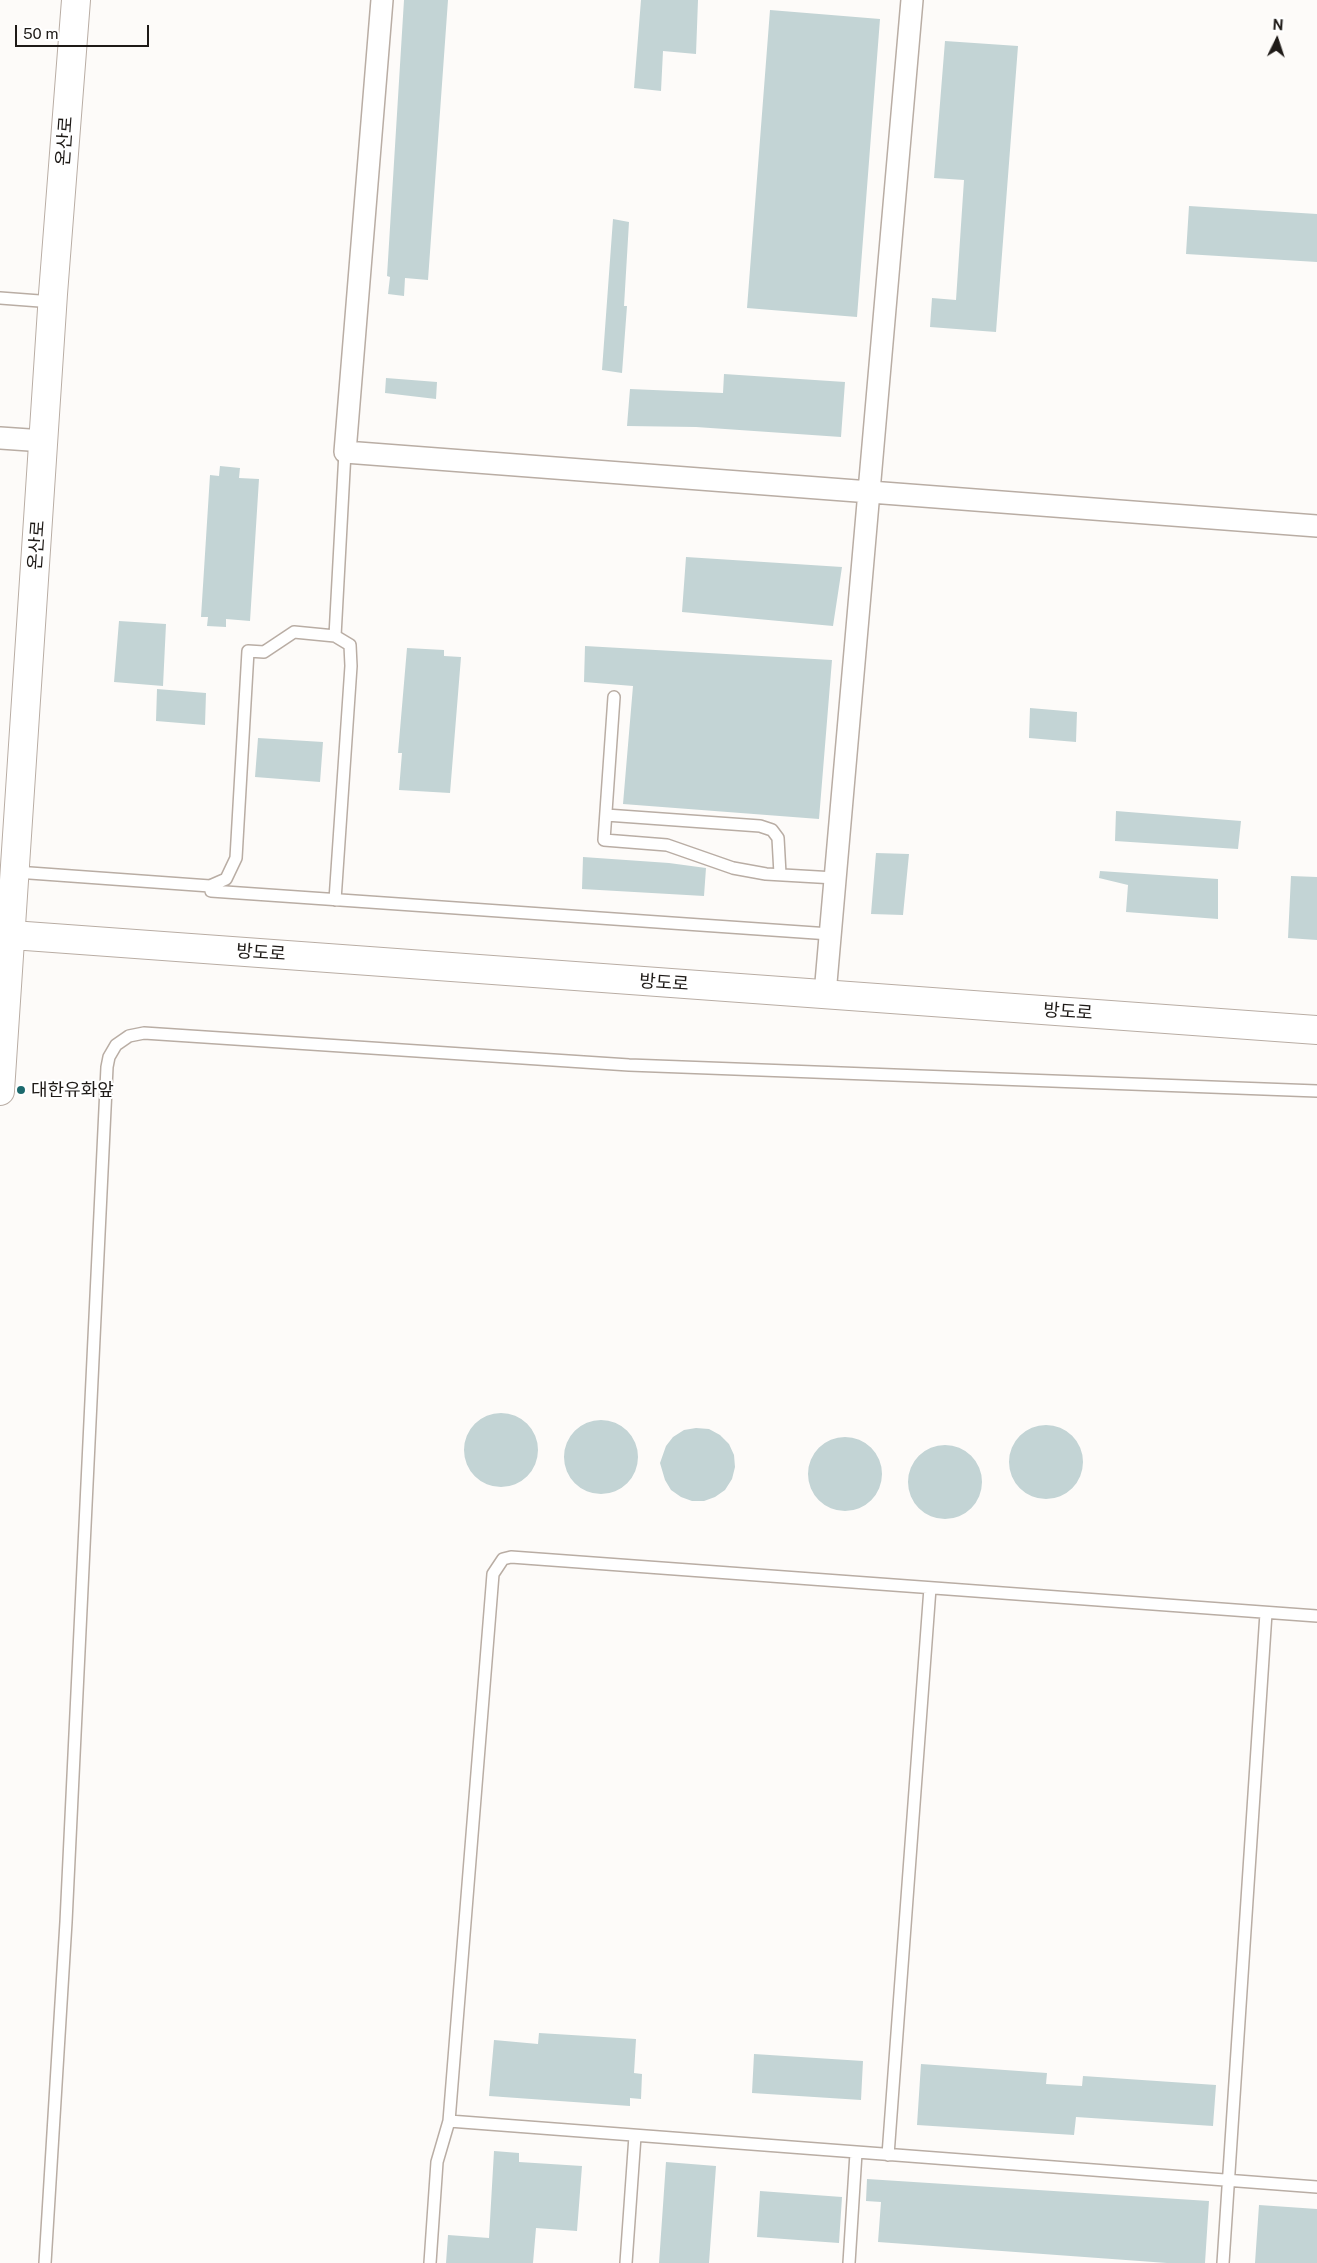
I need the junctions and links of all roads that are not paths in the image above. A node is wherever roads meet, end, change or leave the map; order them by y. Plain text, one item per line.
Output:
1 (76, 0) edge
2 (382, 0) edge
3 (912, 0) edge
4 (0, 298) edge
5 (53, 302) junction
6 (0, 438) edge
7 (44, 442) junction
8 (345, 452) junction
9 (869, 492) junction
10 (1317, 526) edge
11 (335, 636) junction
12 (614, 697) dead end
13 (606, 815) junction
14 (16, 872) junction
15 (780, 874) junction
16 (835, 878) junction
17 (210, 886) junction
18 (335, 900) junction
19 (830, 934) junction
20 (12, 935) junction
21 (825, 994) junction
22 (1317, 1030) edge
23 (0, 1091) edge
24 (1317, 1091) edge
25 (930, 1588) junction
26 (1266, 1613) junction
27 (1317, 1616) edge
28 (449, 2121) junction
29 (635, 2136) junction
30 (856, 2153) junction
31 (888, 2155) junction
32 (1229, 2181) junction
33 (1317, 2187) edge
34 (45, 2263) edge
35 (430, 2263) edge
36 (626, 2263) edge
37 (849, 2263) edge
38 (1223, 2263) edge

1 - 5 street, 온산로
2 - 8 street
3 - 9 street
4 - 5 lane
5 - 7 street, 온산로
6 - 7 street
7 - 14 street, 온산로
8 - 9 street
8 - 11 lane
9 - 10 street
9 - 16 street
11 - 17 lane
11 - 18 lane
12 - 13 lane
13 - 15 lane
13 - 15 lane
14 - 17 lane
14 - 20 street, 온산로
15 - 16 lane
16 - 19 street
17 - 18 lane
18 - 19 lane
19 - 21 street
20 - 21 street, 방도로
20 - 23 street, 온산로
21 - 22 street, 방도로
24 - 34 lane
25 - 26 lane
25 - 28 lane
25 - 31 lane
26 - 27 lane
26 - 32 lane
28 - 29 lane
28 - 35 lane
29 - 30 lane
29 - 36 lane
30 - 31 lane
30 - 37 lane
31 - 32 lane
32 - 33 lane
32 - 38 lane

